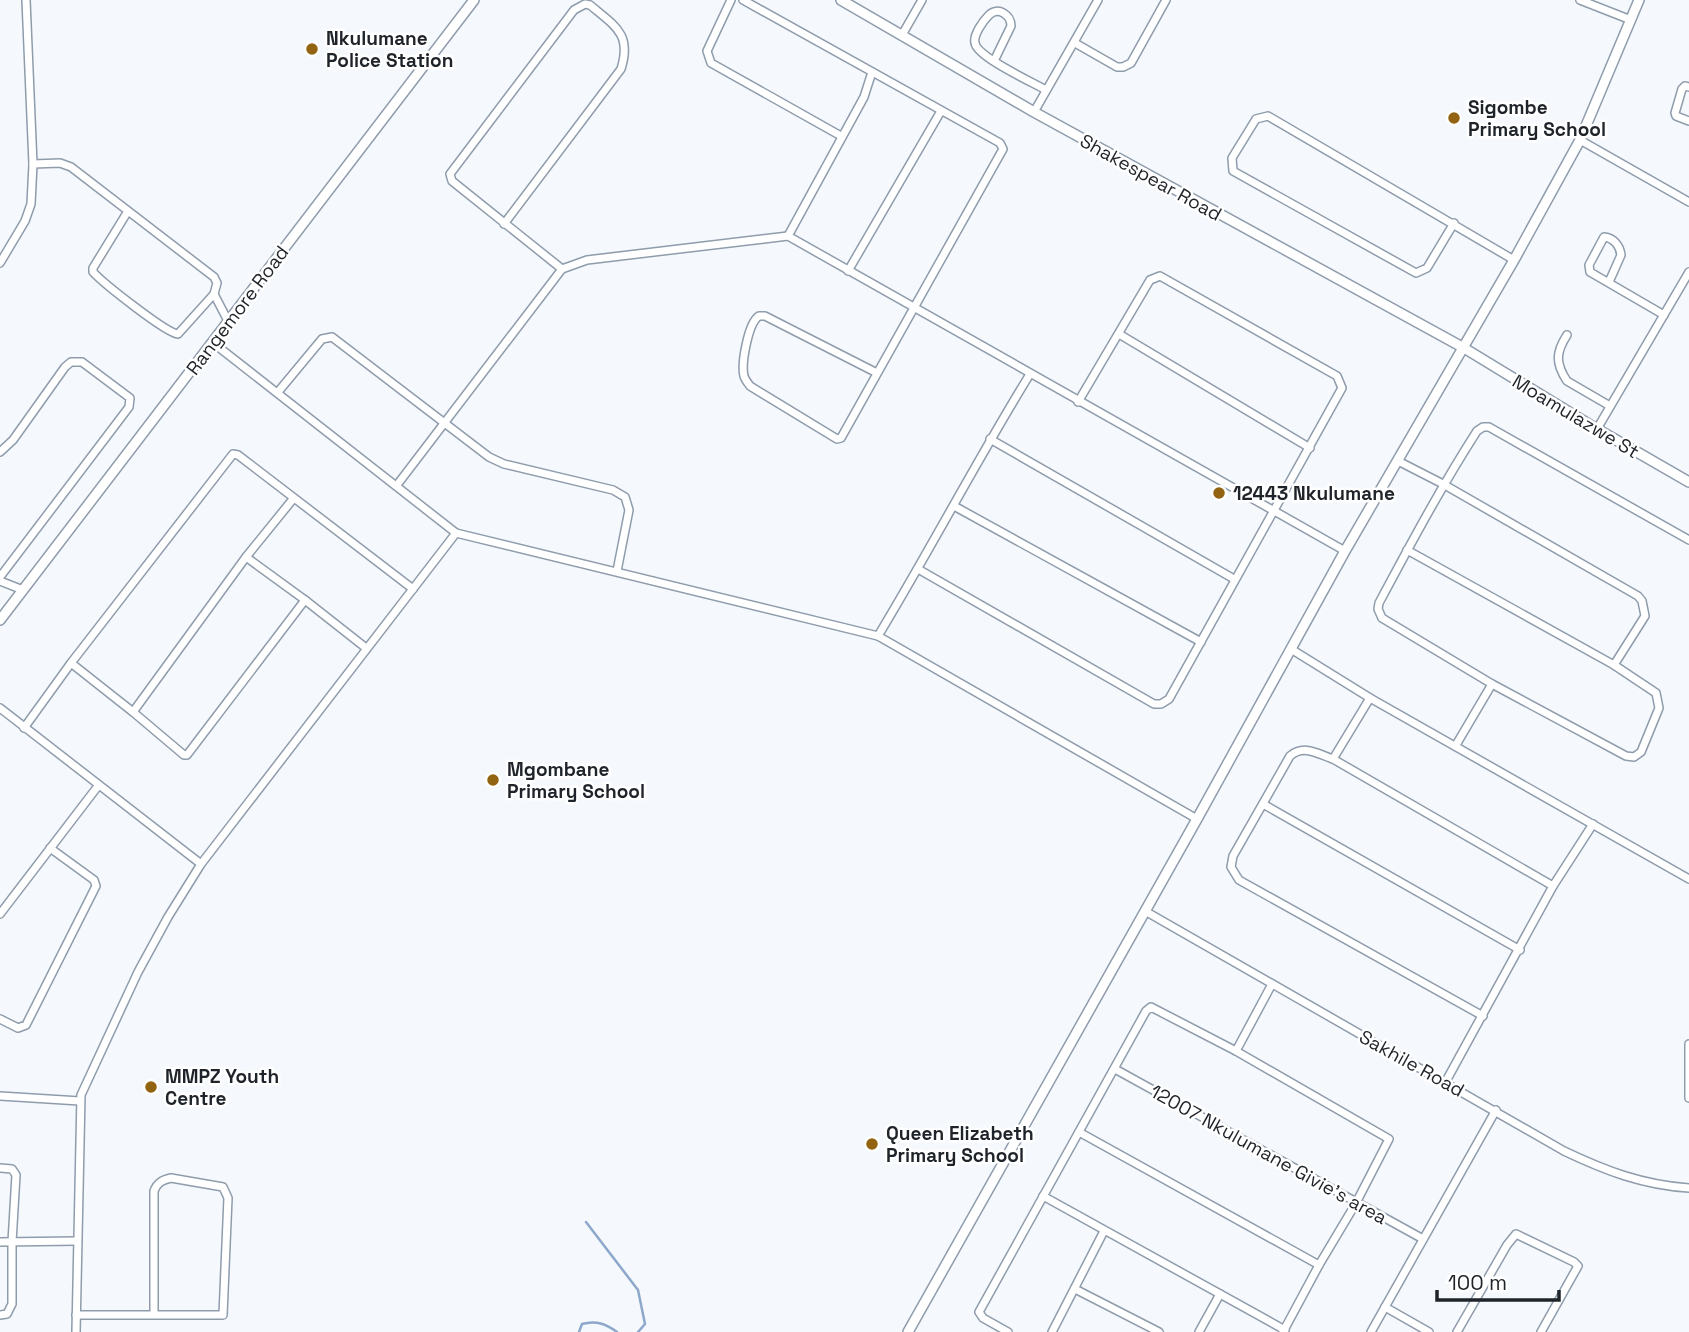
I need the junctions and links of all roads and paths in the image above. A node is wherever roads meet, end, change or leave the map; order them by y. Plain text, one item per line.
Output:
1 (26, 0) edge
2 (474, 0) edge
3 (731, 0) edge
4 (743, 0) edge
5 (841, 0) edge
6 (922, 0) edge
7 (1098, 0) edge
8 (1166, 0) edge
9 (1580, 0) edge
10 (1639, 0) edge
11 (1631, 20) junction
12 (902, 34) junction
13 (1075, 43) junction
14 (993, 61) junction
15 (872, 72) junction
16 (1689, 87) edge
17 (1046, 90) junction
18 (941, 111) junction
19 (1034, 112) junction
20 (1689, 121) edge
21 (841, 136) junction
22 (1580, 139) junction
23 (33, 164) junction
24 (1689, 202) edge
25 (128, 211) junction
26 (1454, 223) junction
27 (504, 224) junction
28 (788, 236) junction
29 (1514, 260) junction
30 (0, 262) edge
31 (562, 269) junction
32 (848, 271) junction
33 (1689, 272) edge
34 (1609, 282) junction
35 (214, 294) junction
36 (915, 309) junction
37 (1664, 315) junction
38 (228, 321) junction
39 (1119, 334) junction
40 (1567, 335) dead end
41 (212, 342) junction
42 (1464, 348) junction
43 (877, 373) junction
44 (1030, 374) junction
45 (278, 392) junction
46 (1079, 402) junction
47 (1610, 406) junction
48 (445, 422) junction
49 (1597, 429) junction
50 (990, 439) junction
51 (1310, 447) junction
52 (0, 452) edge
53 (1398, 461) junction
54 (1689, 482) edge
55 (1443, 484) junction
56 (397, 485) junction
57 (293, 499) junction
58 (954, 506) junction
59 (1273, 510) junction
60 (456, 533) junction
61 (1689, 540) edge
62 (1408, 550) junction
63 (1345, 551) junction
64 (246, 557) junction
65 (918, 569) junction
66 (617, 571) junction
67 (0, 579) edge
68 (1234, 579) junction
69 (413, 589) junction
70 (23, 590) junction
71 (305, 600) junction
72 (0, 620) edge
73 (878, 636) junction
74 (1201, 642) junction
75 (366, 648) junction
76 (1291, 649) junction
77 (71, 663) junction
78 (1614, 665) junction
79 (1492, 684) junction
80 (1370, 698) junction
81 (0, 708) edge
82 (133, 712) junction
83 (24, 728) junction
84 (1456, 745) junction
85 (1333, 759) junction
86 (98, 786) junction
87 (1263, 804) junction
88 (1198, 819) junction
89 (1593, 824) junction
90 (50, 848) junction
91 (201, 864) junction
92 (1689, 879) edge
93 (1553, 886) junction
94 (1, 909) edge
95 (1145, 911) junction
96 (1520, 950) junction
97 (1272, 984) junction
98 (1483, 1016) junction
99 (0, 1019) edge
100 (1689, 1044) edge
101 (1236, 1051) junction
102 (1115, 1069) junction
103 (1445, 1083) junction
104 (0, 1096) edge
105 (1689, 1098) edge
106 (80, 1101) junction
107 (1496, 1110) junction
108 (1079, 1132) junction
109 (0, 1168) edge
110 (1689, 1188) edge
111 (1043, 1196) junction
112 (1356, 1203) junction
113 (1104, 1231) junction
114 (1423, 1239) junction
115 (77, 1241) junction
116 (0, 1242) edge
117 (12, 1242) junction
118 (1318, 1265) junction
119 (1075, 1289) junction
120 (1220, 1294) junction
121 (1385, 1307) junction
122 (0, 1315) edge
123 (76, 1315) junction
124 (154, 1315) junction
125 (1284, 1331) edge
126 (76, 1332) edge
127 (908, 1332) edge
128 (1009, 1332) edge
129 (1052, 1332) edge
130 (1159, 1332) edge
131 (1199, 1332) edge
132 (1371, 1332) edge
133 (1429, 1332) edge
134 (1457, 1332) edge
135 (1541, 1332) edge

1 - 23 street
2 - 38 street, Rangemore Road
3 - 21 street
4 - 15 street
5 - 12 street, Shakespear Road
6 - 12 street
7 - 13 street
8 - 13 street
9 - 11 street
10 - 11 street
11 - 22 street
12 - 19 street, Shakespear Road
13 - 17 street
14 - 14 street
14 - 17 street
15 - 18 street
15 - 21 street
16 - 20 street
17 - 19 street
18 - 32 street
18 - 36 street
19 - 42 street, Shakespear Road
21 - 28 street
22 - 24 street
22 - 29 street
23 - 25 street
23 - 30 street
25 - 35 street
25 - 35 street
26 - 26 street
26 - 29 street
27 - 27 street
27 - 31 street
28 - 31 street
28 - 32 street
29 - 42 street
31 - 48 street
32 - 36 street
33 - 37 street
34 - 34 street
34 - 37 street
35 - 38 street
36 - 43 street
36 - 44 street
37 - 47 street
38 - 41 street, Rangemore Road
39 - 46 street
39 - 51 street
39 - 51 street
40 - 47 street
41 - 45 street
41 - 70 street, Rangemore Road
42 - 49 street, Moamulazwe St
42 - 53 street
43 - 43 street
44 - 46 street
44 - 50 street
45 - 48 street
45 - 56 street
46 - 59 street
47 - 49 street
48 - 56 street
48 - 66 street
49 - 54 street, Moamulazwe St
50 - 58 street
50 - 68 street
51 - 59 street
52 - 67 street
53 - 55 street
53 - 63 street
55 - 61 street
55 - 62 street
55 - 78 street
56 - 60 street
57 - 64 street
57 - 69 street
57 - 77 street
58 - 65 street
58 - 74 street
59 - 63 street
59 - 68 street
60 - 66 street
60 - 69 street
62 - 78 street
62 - 79 street
63 - 76 street
64 - 71 street
64 - 82 street
65 - 73 street
65 - 74 street
66 - 73 street
67 - 70 street
68 - 74 street
69 - 75 street
70 - 72 street, Rangemore Road
71 - 75 street
71 - 82 street
73 - 88 street
75 - 91 street
76 - 80 street
76 - 88 street
77 - 82 street
77 - 83 street
78 - 79 street
79 - 84 street
80 - 84 street
80 - 85 street
81 - 83 street
83 - 86 street
84 - 89 street
85 - 87 street
85 - 93 street
86 - 90 street
86 - 91 street
87 - 96 street
87 - 98 street
88 - 95 street
89 - 92 street
89 - 93 street
90 - 94 street
90 - 99 street
91 - 106 street
93 - 96 street
95 - 97 street, Sakhile Road
95 - 127 street
96 - 98 street
97 - 101 street
97 - 103 street, Sakhile Road
98 - 103 street
100 - 105 street
101 - 102 street
101 - 112 street
102 - 108 street
102 - 112 street, 12007 Nkulumane Givie's area
103 - 107 street, Sakhile Road
104 - 106 street
106 - 115 street
107 - 110 street, Sakhile Road
107 - 114 street
108 - 111 street
108 - 118 street
109 - 117 street
111 - 113 street
111 - 128 street
112 - 114 street, 12007 Nkulumane Givie's area
112 - 118 street
113 - 119 street
113 - 120 street
114 - 121 street
115 - 117 street
115 - 123 street
116 - 117 street
117 - 122 street
118 - 125 street
119 - 129 street
119 - 130 street
120 - 125 street
120 - 131 street
121 - 132 street
121 - 133 street
123 - 124 street
123 - 126 street
124 - 124 street
134 - 135 street

